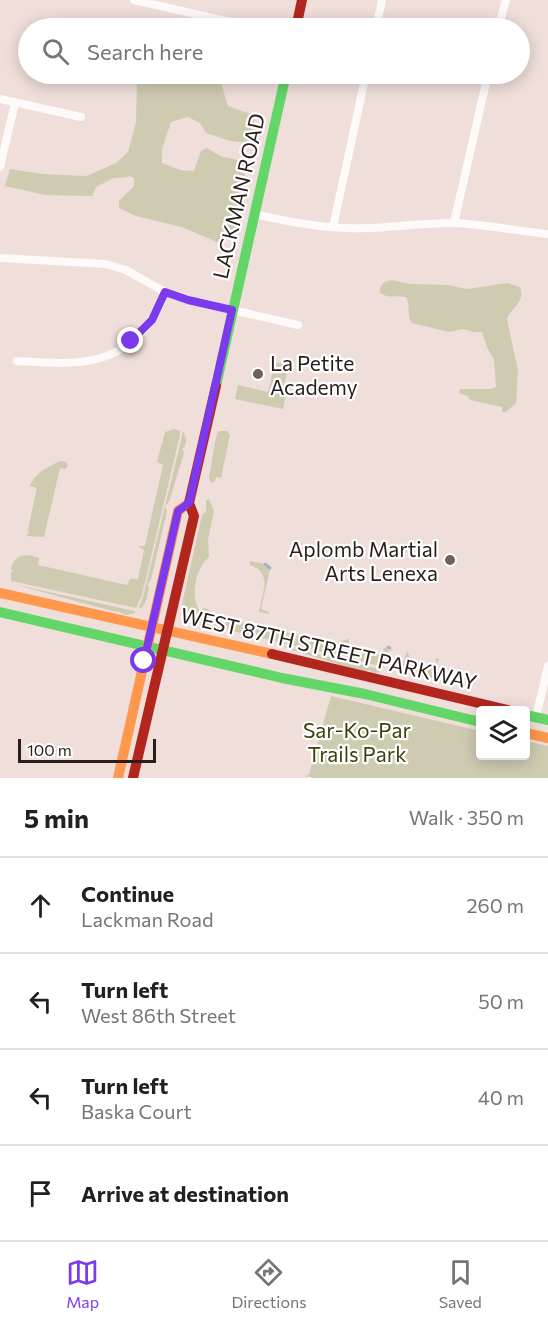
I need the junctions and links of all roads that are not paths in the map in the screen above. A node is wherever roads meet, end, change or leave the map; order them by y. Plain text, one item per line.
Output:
1 (134, 0) edge
2 (302, 0) edge
3 (382, 0) edge
4 (506, 0) edge
5 (213, 18) edge
6 (298, 18) edge
7 (378, 18) edge
8 (501, 18) edge
9 (284, 84) edge
10 (364, 84) edge
11 (486, 84) edge
12 (0, 99) edge
13 (15, 103) junction
14 (81, 117) dead end
15 (0, 167) edge
16 (254, 214) junction
17 (454, 223) junction
18 (333, 227) junction
19 (548, 234) edge
20 (0, 258) edge
21 (165, 292) junction
22 (232, 310) junction
23 (298, 325) dead end
24 (17, 361) dead end
25 (189, 503) junction
26 (0, 593) edge
27 (0, 612) edge
28 (152, 626) junction
29 (167, 630) junction
30 (147, 647) junction
31 (163, 650) junction
32 (548, 666) edge
33 (487, 706) edge
34 (531, 716) edge
35 (548, 720) edge
36 (476, 721) edge
37 (530, 734) edge
38 (548, 738) edge
39 (118, 778) edge
40 (133, 778) edge

1 - 5 street
2 - 6 main road
3 - 7 street
4 - 8 street
9 - 16 main road, LACKMAN ROAD
10 - 18 street
11 - 17 street
12 - 13 street
13 - 14 street
13 - 15 street
16 - 18 street
16 - 22 main road, LACKMAN ROAD
17 - 18 street
17 - 19 street
20 - 21 street
21 - 22 street
21 - 24 street
22 - 23 street
22 - 25 main road, LACKMAN ROAD
25 - 28 main road, LACKMAN ROAD
25 - 29 main road, LACKMAN ROAD
26 - 28 main road, WEST 87TH STREET PARKWAY
27 - 30 main road, WEST 87TH STREET PARKWAY
28 - 29 main road, WEST 87TH STREET PARKWAY
28 - 30 main road, LACKMAN ROAD
29 - 31 main road, LACKMAN ROAD
29 - 33 main road, WEST 87TH STREET PARKWAY
30 - 31 main road, WEST 87TH STREET PARKWAY
30 - 39 main road, LACKMAN ROAD
31 - 36 main road, WEST 87TH STREET PARKWAY
31 - 40 main road, LACKMAN ROAD
32 - 34 street
34 - 35 main road
37 - 38 main road

